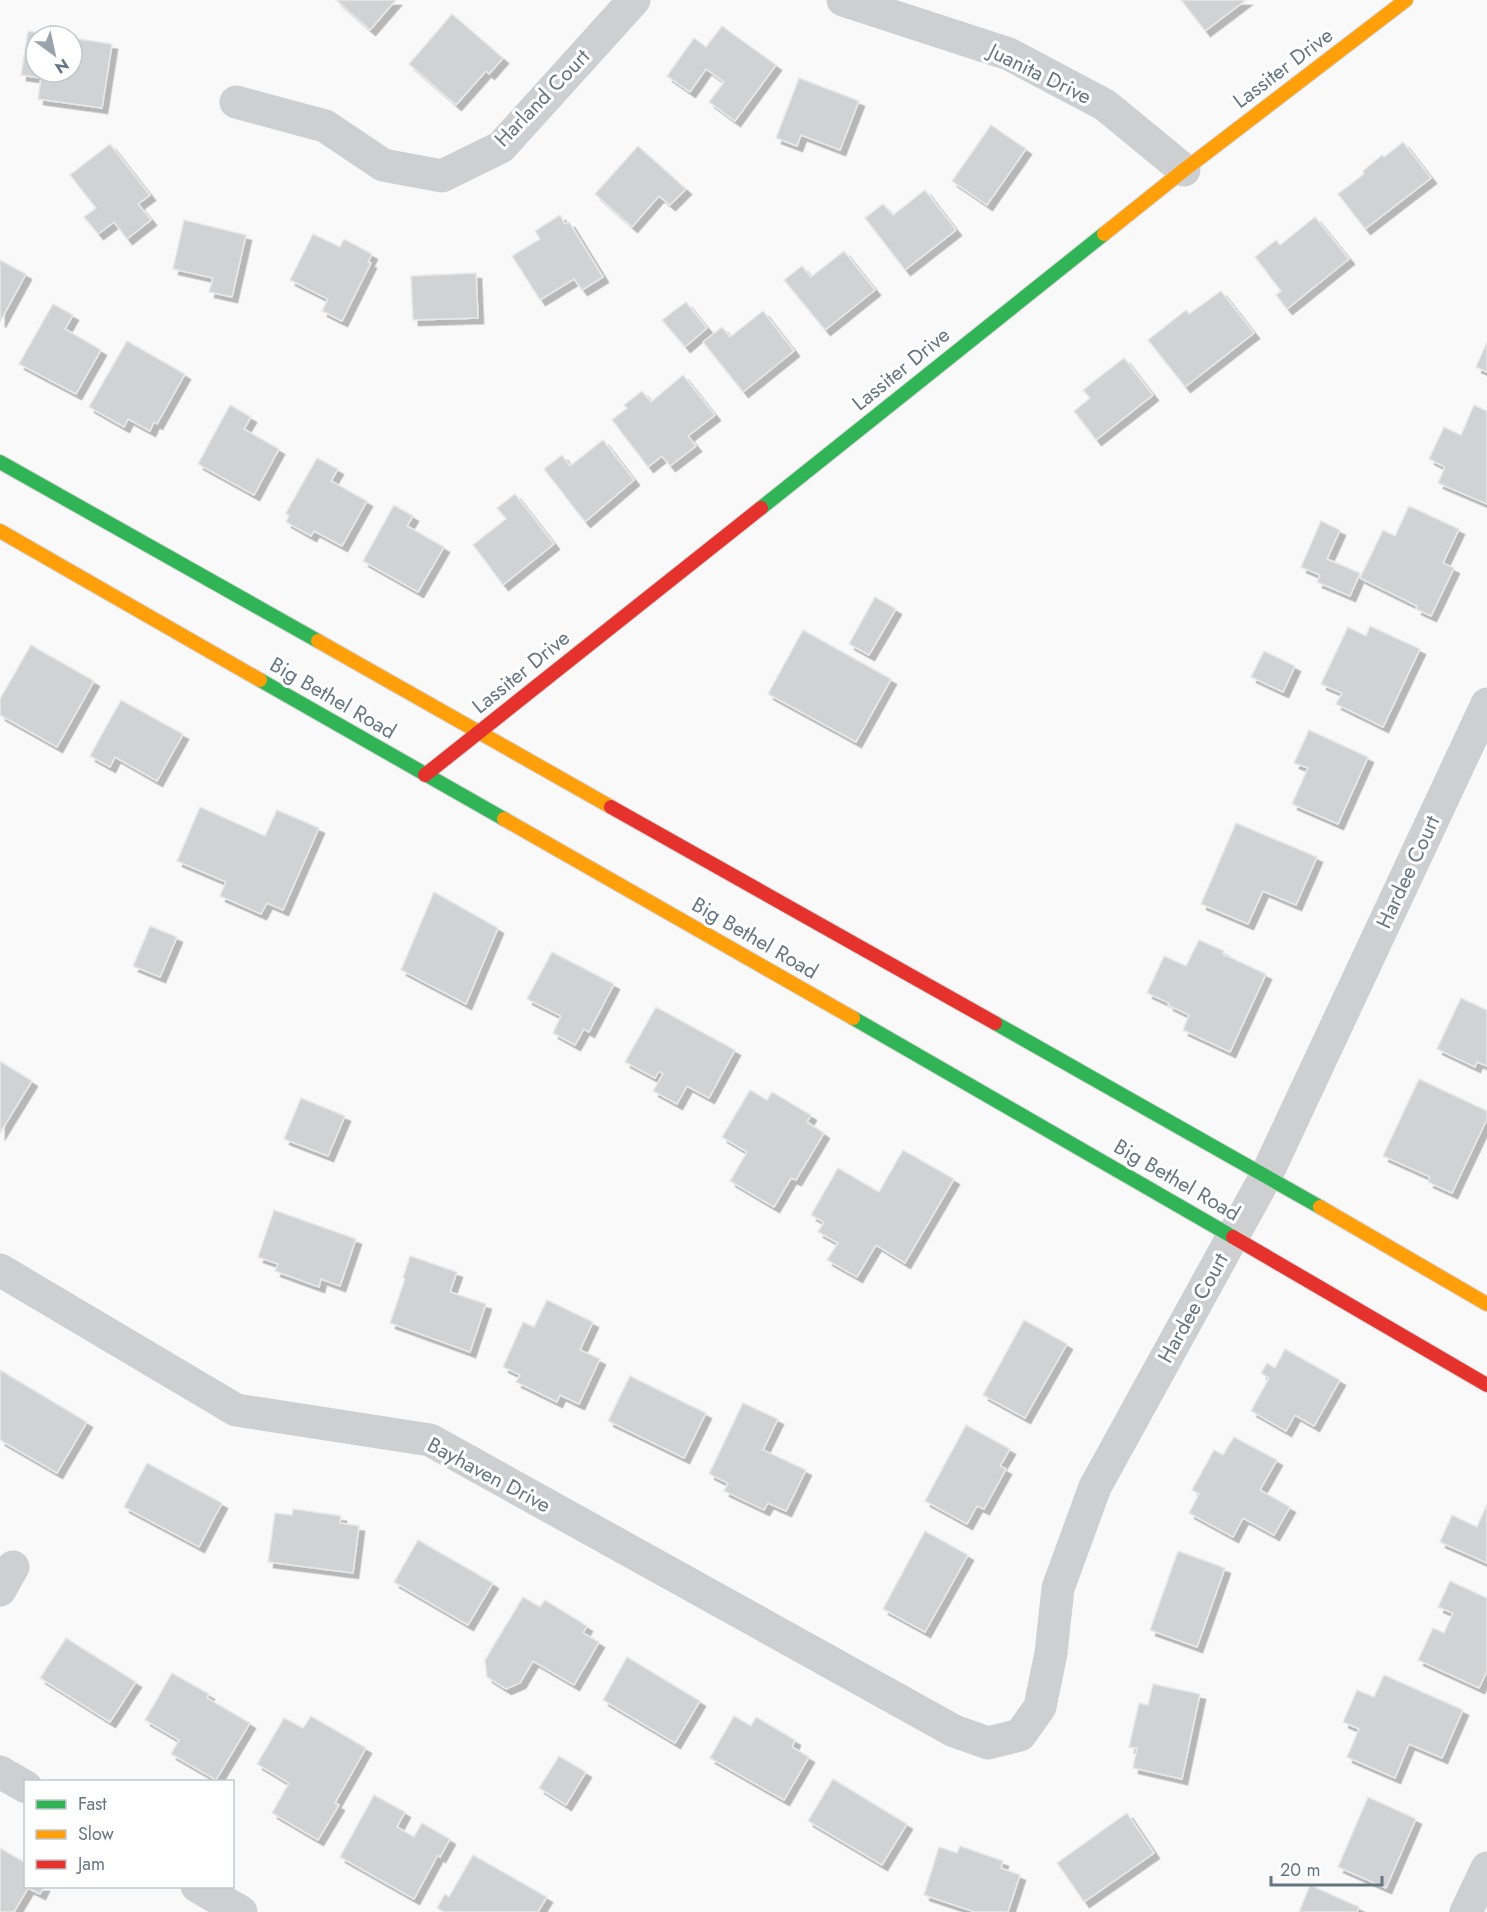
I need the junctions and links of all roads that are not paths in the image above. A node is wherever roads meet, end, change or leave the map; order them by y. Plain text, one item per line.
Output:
1 (634, 0) edge
2 (843, 0) edge
3 (1406, 0) edge
4 (236, 102) dead end
5 (1184, 170) junction
6 (0, 462) edge
7 (0, 531) edge
8 (1487, 705) edge
9 (478, 733) junction
10 (425, 775) junction
11 (1266, 1176) junction
12 (1232, 1236) junction
13 (0, 1270) edge
14 (1487, 1304) edge
15 (1487, 1384) edge
16 (898, 1701) joint
17 (0, 1772) edge
18 (24, 1786) edge
19 (1487, 1869) edge
20 (199, 1888) edge
21 (241, 1912) edge
22 (1466, 1912) edge

1 - 4 street, Harland Court
2 - 5 street, Juanita Drive
3 - 5 main road, Lassiter Drive
5 - 9 main road, Lassiter Drive
6 - 9 main road, Big Bethel Road
7 - 10 main road, Big Bethel Road
8 - 11 street, Hardee Court
9 - 10 main road, Lassiter Drive
9 - 11 main road, Big Bethel Road
10 - 12 main road, Big Bethel Road
11 - 12 street, Hardee Court
11 - 14 main road, Big Bethel Road
12 - 15 main road, Big Bethel Road
12 - 16 street, Hardee Court
13 - 16 street, Bayhaven Drive
17 - 18 street
19 - 22 street
20 - 21 street

